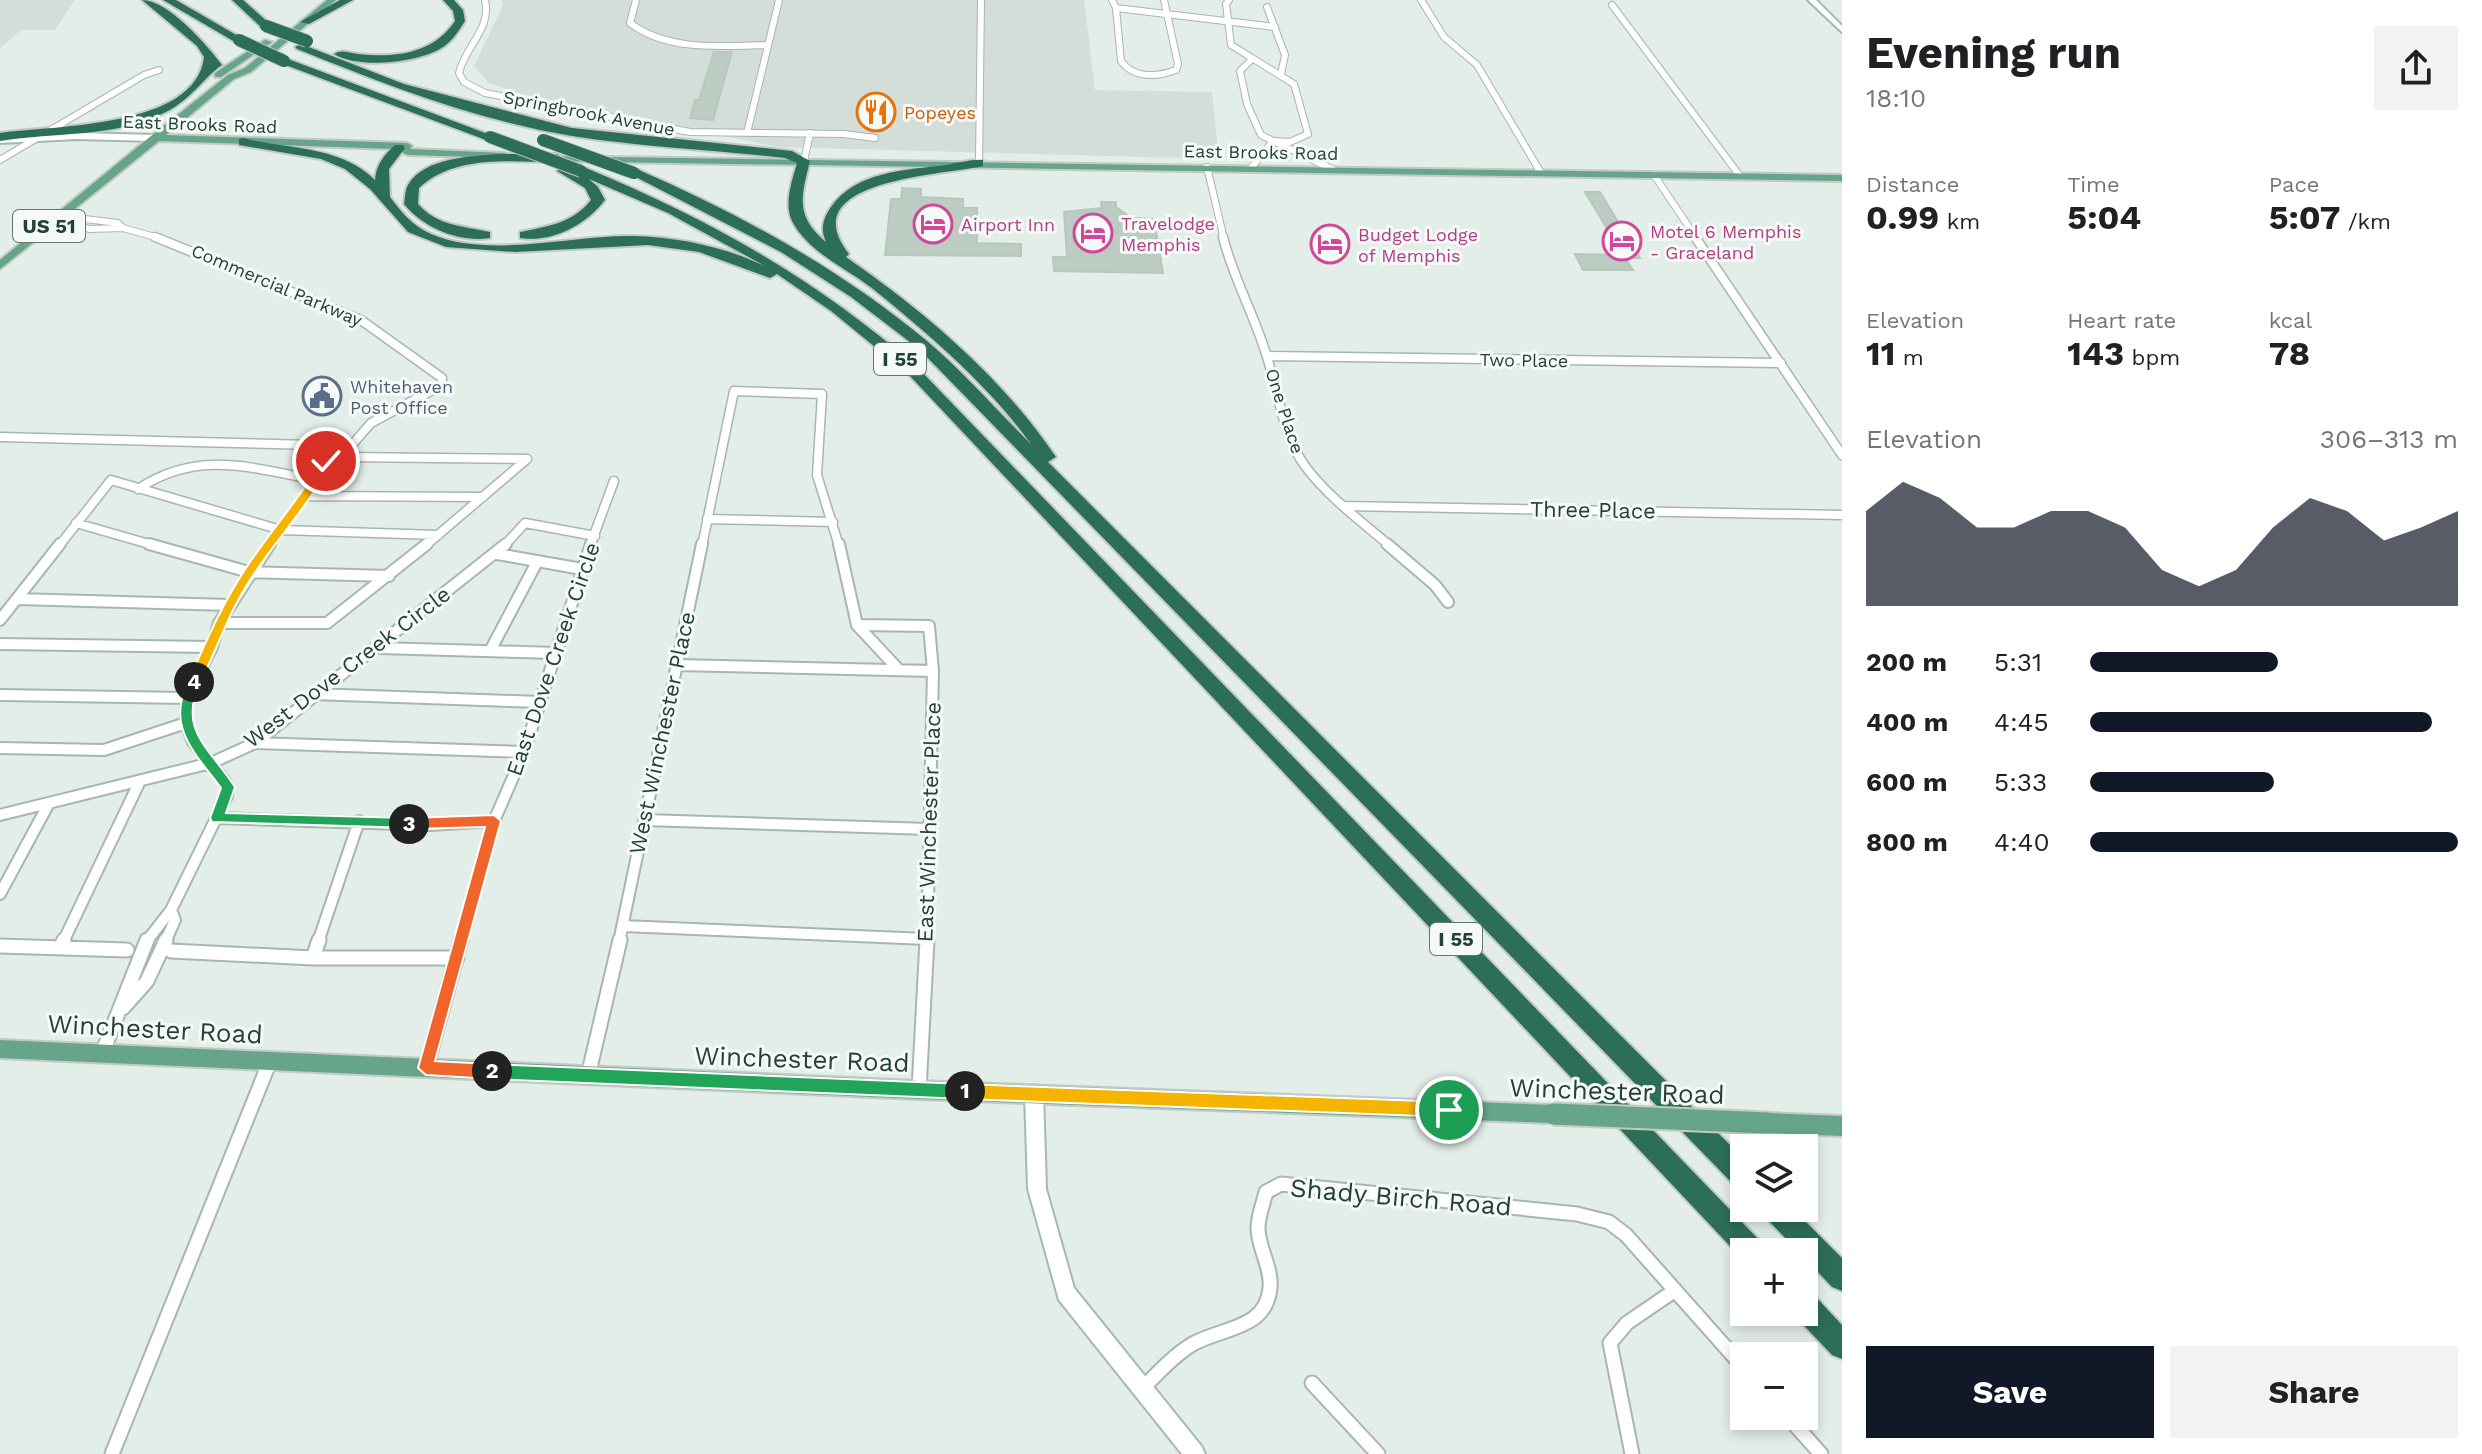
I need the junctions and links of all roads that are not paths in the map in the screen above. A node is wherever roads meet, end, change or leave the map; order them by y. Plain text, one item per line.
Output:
1 (147, 0) edge
2 (168, 0) edge
3 (237, 0) edge
4 (320, 0) edge
5 (332, 0) edge
6 (348, 0) edge
7 (448, 0) edge
8 (485, 0) edge
9 (636, 0) edge
10 (779, 0) edge
11 (981, 0) edge
12 (1112, 0) edge
13 (1164, 0) edge
14 (1218, 0) edge
15 (1421, 0) edge
16 (1812, 0) edge
17 (1227, 2) edge
18 (1612, 5) dead end
19 (1267, 7) dead end
20 (1116, 8) junction
21 (1167, 14) junction
22 (305, 22) junction
23 (1228, 22) junction
24 (1275, 27) junction
25 (1842, 30) edge
26 (268, 42) junction
27 (304, 44) junction
28 (768, 45) junction
29 (210, 55) junction
30 (1251, 60) junction
31 (159, 70) dead end
32 (1281, 74) junction
33 (231, 77) junction
34 (393, 85) junction
35 (205, 86) junction
36 (53, 130) junction
37 (747, 133) junction
38 (810, 133) junction
39 (41, 137) junction
40 (154, 138) junction
41 (875, 138) dead end
42 (0, 139) edge
43 (1273, 141) junction
44 (243, 142) junction
45 (399, 148) junction
46 (536, 155) junction
47 (680, 159) junction
48 (0, 160) edge
49 (804, 161) junction
50 (979, 163) junction
51 (563, 165) junction
52 (1207, 167) junction
53 (1251, 168) junction
54 (1332, 169) junction
55 (1541, 173) junction
56 (1654, 175) junction
57 (1740, 176) junction
58 (1842, 178) edge
59 (387, 203) junction
60 (57, 219) junction
61 (853, 265) junction
62 (0, 266) edge
63 (846, 313) junction
64 (1267, 356) junction
65 (1781, 363) junction
66 (0, 437) edge
67 (334, 445) junction
68 (1842, 455) edge
69 (342, 457) dead end
70 (317, 480) junction
71 (614, 481) dead end
72 (138, 489) junction
73 (1072, 494) junction
74 (306, 496) junction
75 (483, 497) junction
76 (1344, 506) junction
77 (1842, 515) edge
78 (707, 519) junction
79 (833, 522) junction
80 (76, 523) junction
81 (281, 530) junction
82 (438, 535) junction
83 (595, 536) junction
84 (497, 554) junction
85 (537, 562) junction
86 (582, 569) junction
87 (249, 572) junction
88 (389, 576) junction
89 (17, 599) junction
90 (1448, 602) dead end
91 (229, 605) junction
92 (0, 620) edge
93 (219, 623) junction
94 (857, 625) junction
95 (0, 644) edge
96 (212, 647) junction
97 (379, 648) junction
98 (490, 651) junction
99 (557, 653) junction
100 (677, 665) junction
101 (899, 670) junction
102 (933, 671) junction
103 (313, 694) junction
104 (0, 695) edge
105 (186, 698) junction
106 (540, 702) junction
107 (186, 723) junction
108 (255, 743) junction
109 (0, 748) edge
110 (524, 752) junction
111 (211, 763) junction
112 (139, 783) junction
113 (48, 805) junction
114 (0, 815) edge
115 (217, 818) junction
116 (644, 820) junction
117 (359, 821) junction
118 (494, 821) junction
119 (929, 829) junction
120 (0, 894) edge
121 (171, 910) junction
122 (623, 926) junction
123 (927, 939) junction
124 (0, 946) edge
125 (60, 948) junction
126 (127, 950) dead end
127 (144, 950) junction
128 (166, 950) junction
129 (313, 958) junction
130 (457, 958) junction
131 (121, 1010) junction
132 (0, 1049) edge
133 (103, 1051) junction
134 (270, 1061) junction
135 (426, 1068) junction
136 (588, 1076) junction
137 (919, 1090) junction
138 (1034, 1093) junction
139 (1842, 1126) edge
140 (1730, 1163) edge
141 (1788, 1222) edge
142 (1740, 1238) edge
143 (1842, 1277) edge
144 (1674, 1291) junction
145 (1818, 1320) edge
146 (1842, 1345) edge
147 (1730, 1353) edge
148 (1312, 1383) dead end
149 (1141, 1390) junction
150 (1800, 1430) edge
151 (112, 1454) edge
152 (1195, 1454) edge
153 (1378, 1454) edge
154 (1632, 1454) edge
155 (1821, 1454) edge

1 - 29 highway
2 - 46 highway, I 55, bridge
3 - 27 highway, I 55, bridge
4 - 26 main road, US 51
5 - 22 main road, US 51
6 - 22 highway
7 - 27 highway
8 - 37 street, Springbrook Avenue
9 - 28 street
10 - 28 street
11 - 50 street
12 - 20 street
13 - 21 street
14 - 17 street
15 - 55 street
16 - 25 main road
17 - 23 street
18 - 57 street
19 - 24 street
20 - 21 street
20 - 21 street
21 - 23 street
22 - 33 main road, US 51
23 - 24 street
23 - 30 street
24 - 32 street
26 - 33 main road, US 51
26 - 35 main road
27 - 34 highway, I 55
28 - 37 street
29 - 35 highway
29 - 36 highway
30 - 32 street
30 - 43 street
31 - 36 street
32 - 43 street
33 - 40 main road, US 51
34 - 49 highway
34 - 73 highway, I 55, bridge
35 - 40 main road
36 - 39 street
36 - 42 highway
37 - 38 street, Springbrook Avenue
38 - 41 street, Springbrook Avenue
38 - 49 street
39 - 40 main road, East Brooks Road
39 - 42 main road, East Brooks Road
39 - 48 street
40 - 44 main road, East Brooks Road
40 - 60 main road, US 51
43 - 53 street
43 - 54 street
44 - 45 main road, East Brooks Road
44 - 59 highway
45 - 47 main road, East Brooks Road
45 - 51 main road, East Brooks Road
45 - 59 highway
46 - 51 highway
46 - 63 highway, I 55, bridge
47 - 49 main road, East Brooks Road
47 - 51 main road, East Brooks Road
49 - 50 main road, East Brooks Road
49 - 61 highway
50 - 52 main road, East Brooks Road
50 - 61 highway
51 - 51 highway
52 - 53 main road, East Brooks Road
52 - 64 street, One Place
53 - 54 main road, East Brooks Road
54 - 55 main road, East Brooks Road
55 - 56 main road, East Brooks Road
56 - 57 main road, East Brooks Road
56 - 65 street
57 - 58 main road, East Brooks Road
59 - 63 highway
60 - 62 main road, US 51
60 - 67 street, Commercial Parkway
61 - 73 highway
63 - 142 highway, I 55
64 - 65 street, Two Place
64 - 76 street, One Place
65 - 68 street
66 - 67 street
67 - 70 street
69 - 75 street
70 - 72 street
70 - 74 street
71 - 83 street, East Dove Creek Circle
72 - 80 street
72 - 81 street
73 - 140 highway, I 55
74 - 75 street
74 - 81 street
75 - 82 street
76 - 77 street, Three Place
76 - 90 street, One Place
78 - 79 street
78 - 79 street, West Winchester Place
78 - 100 street, West Winchester Place
79 - 94 street
80 - 87 street
80 - 89 street
81 - 82 street
81 - 87 street
82 - 88 street
83 - 84 street, West Dove Creek Circle
83 - 86 street, East Dove Creek Circle
84 - 85 street
84 - 97 street, West Dove Creek Circle
85 - 86 street
85 - 98 street
86 - 99 street, East Dove Creek Circle
87 - 88 street
87 - 91 street
88 - 93 street
89 - 91 street
89 - 92 street
91 - 93 street
93 - 96 street
94 - 101 street
94 - 102 street, East Winchester Place
95 - 96 street
96 - 105 street
97 - 98 street
97 - 103 street, West Dove Creek Circle
98 - 99 street
99 - 106 street, East Dove Creek Circle
100 - 101 street
100 - 116 street, West Winchester Place
101 - 102 street
102 - 119 street, East Winchester Place
103 - 106 street
103 - 108 street, West Dove Creek Circle
104 - 105 street
105 - 107 street
106 - 110 street, East Dove Creek Circle
107 - 109 street
107 - 111 street
108 - 110 street
108 - 111 street, West Dove Creek Circle
110 - 118 street, East Dove Creek Circle
111 - 112 street, West Dove Creek Circle
111 - 115 street
112 - 113 street, West Dove Creek Circle
112 - 125 street
113 - 114 street, West Dove Creek Circle
113 - 120 street
115 - 117 street
115 - 121 street
116 - 119 street
116 - 122 street, West Winchester Place
117 - 118 street
117 - 129 street
118 - 130 street, East Dove Creek Circle
119 - 123 street, East Winchester Place
121 - 127 street
121 - 128 street
122 - 123 street
122 - 136 street, West Winchester Place
123 - 137 street, East Winchester Place
124 - 125 street
125 - 126 street
127 - 128 street
127 - 131 street
128 - 129 street
128 - 131 street
129 - 130 street
130 - 135 street, East Dove Creek Circle
131 - 133 street
132 - 133 main road, Winchester Road
133 - 134 main road, Winchester Road
134 - 135 main road, Winchester Road
134 - 151 street
135 - 136 main road, Winchester Road
136 - 137 main road, Winchester Road
137 - 138 main road, Winchester Road
138 - 139 main road, Winchester Road, bridge
138 - 149 main road
141 - 143 highway
144 - 147 street, Shady Birch Road
144 - 149 street, Shady Birch Road
144 - 154 street
145 - 146 highway
148 - 153 street
149 - 152 main road
150 - 155 street

